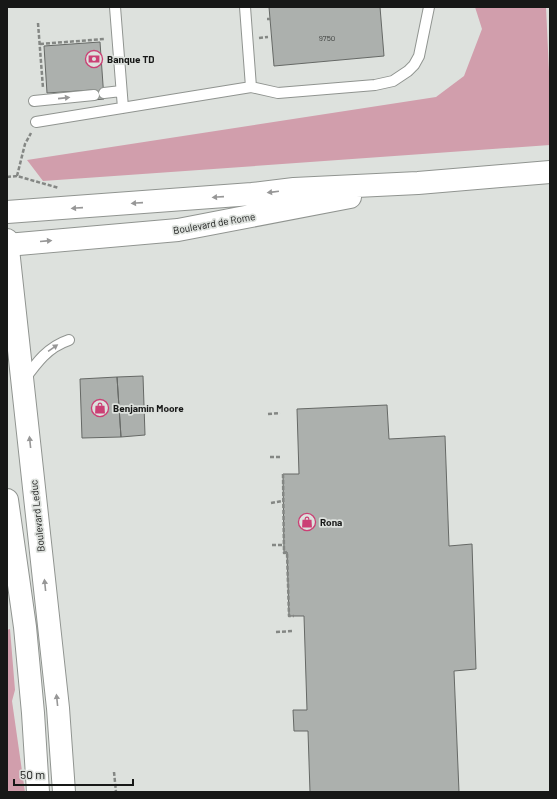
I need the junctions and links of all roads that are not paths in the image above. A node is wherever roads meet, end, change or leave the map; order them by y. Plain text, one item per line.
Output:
1 (115, 7) edge
2 (245, 7) edge
3 (429, 7) edge
4 (251, 87) junction
5 (121, 92) junction
6 (34, 101) dead end
7 (123, 108) junction
8 (36, 122) road end
9 (541, 173) edge
10 (418, 183) junction
11 (7, 212) edge
12 (7, 240) edge
13 (7, 245) edge
14 (69, 340) dead end
15 (23, 382) junction
16 (7, 500) edge
17 (60, 738) junction
18 (35, 740) junction
19 (38, 792) edge
20 (64, 792) edge

1 - 5 lane
2 - 4 lane
3 - 4 lane
4 - 7 lane
6 -> 5 lane
5 - 7 lane
7 - 8 lane
9 - 10 main road, Boulevard de Rome
10 -> 11 main road, Boulevard de Rome
13 -> 10 main road, Boulevard de Rome
12 - 13 main road, Boulevard Leduc
13 - 15 main road, Boulevard Leduc
15 -> 14 lane
17 -> 15 main road, Boulevard Leduc
16 - 18 main road
17 - 18 lane
17 - 20 main road, Boulevard Leduc
18 - 19 main road

